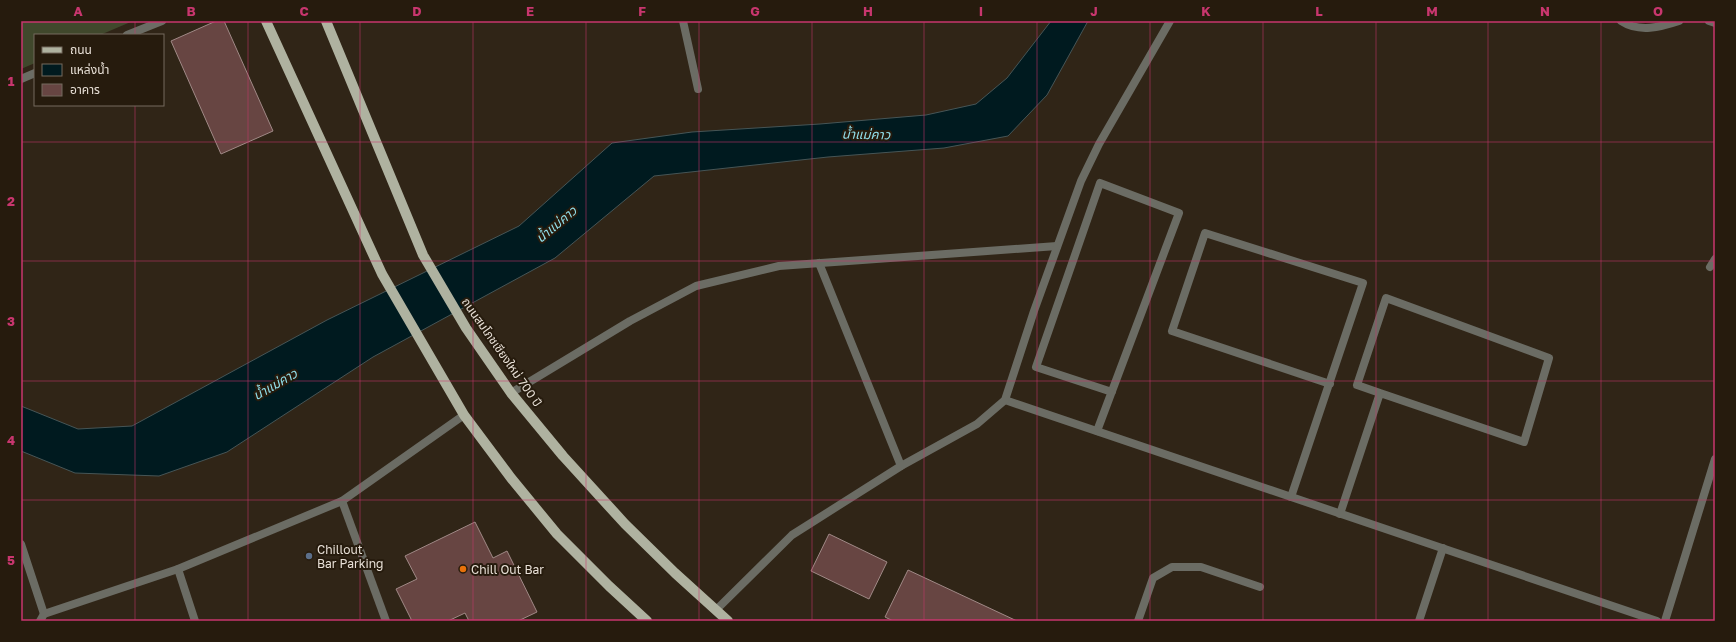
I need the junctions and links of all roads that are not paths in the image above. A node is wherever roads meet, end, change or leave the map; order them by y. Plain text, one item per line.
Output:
1 (162, 21) edge
2 (266, 21) edge
3 (326, 21) edge
4 (683, 21) edge
5 (1170, 21) edge
6 (1621, 21) edge
7 (1679, 21) edge
8 (1709, 21) edge
9 (1715, 23) edge
10 (130, 34) edge
11 (34, 73) edge
12 (21, 79) edge
13 (698, 89) dead end
14 (1057, 246) junction
15 (1715, 259) edge
16 (819, 263) junction
17 (1710, 267) dead end
18 (1330, 384) junction
19 (1112, 392) junction
20 (511, 393) junction
21 (1380, 393) junction
22 (1005, 400) junction
23 (464, 415) junction
24 (1097, 431) junction
25 (1715, 459) edge
26 (902, 466) junction
27 (1291, 497) junction
28 (342, 501) junction
29 (1340, 514) junction
30 (21, 544) edge
31 (1442, 548) junction
32 (178, 569) junction
33 (1260, 588) dead end
34 (716, 610) junction
35 (42, 618) edge
36 (195, 621) edge
37 (386, 621) edge
38 (647, 621) edge
39 (728, 621) edge
40 (1138, 621) edge
41 (1419, 621) edge
42 (1657, 621) edge
43 (1665, 621) edge

1 - 10 street
2 - 23 main road
3 - 20 main road, ถนนสมโภชเชียงใหม่ 700 ปี
4 - 13 street
5 - 14 street
6 - 7 street
8 - 9 street
11 - 12 street
14 - 16 street
14 - 22 street
15 - 17 street
16 - 20 street
16 - 26 street
18 - 18 street
18 - 27 street
19 - 19 street
19 - 24 street
20 - 34 main road, ถนนสมโภชเชียงใหม่ 700 ปี
21 - 21 street
21 - 29 street
22 - 24 street
22 - 26 street
23 - 28 street
23 - 38 main road
24 - 27 street
25 - 43 street
26 - 34 street
27 - 29 street
28 - 32 street
28 - 37 street
29 - 31 street
30 - 35 street
31 - 41 street
31 - 42 street
32 - 35 street
32 - 36 street
33 - 40 street
34 - 39 main road, ถนนสมโภชเชียงใหม่ 700 ปี

